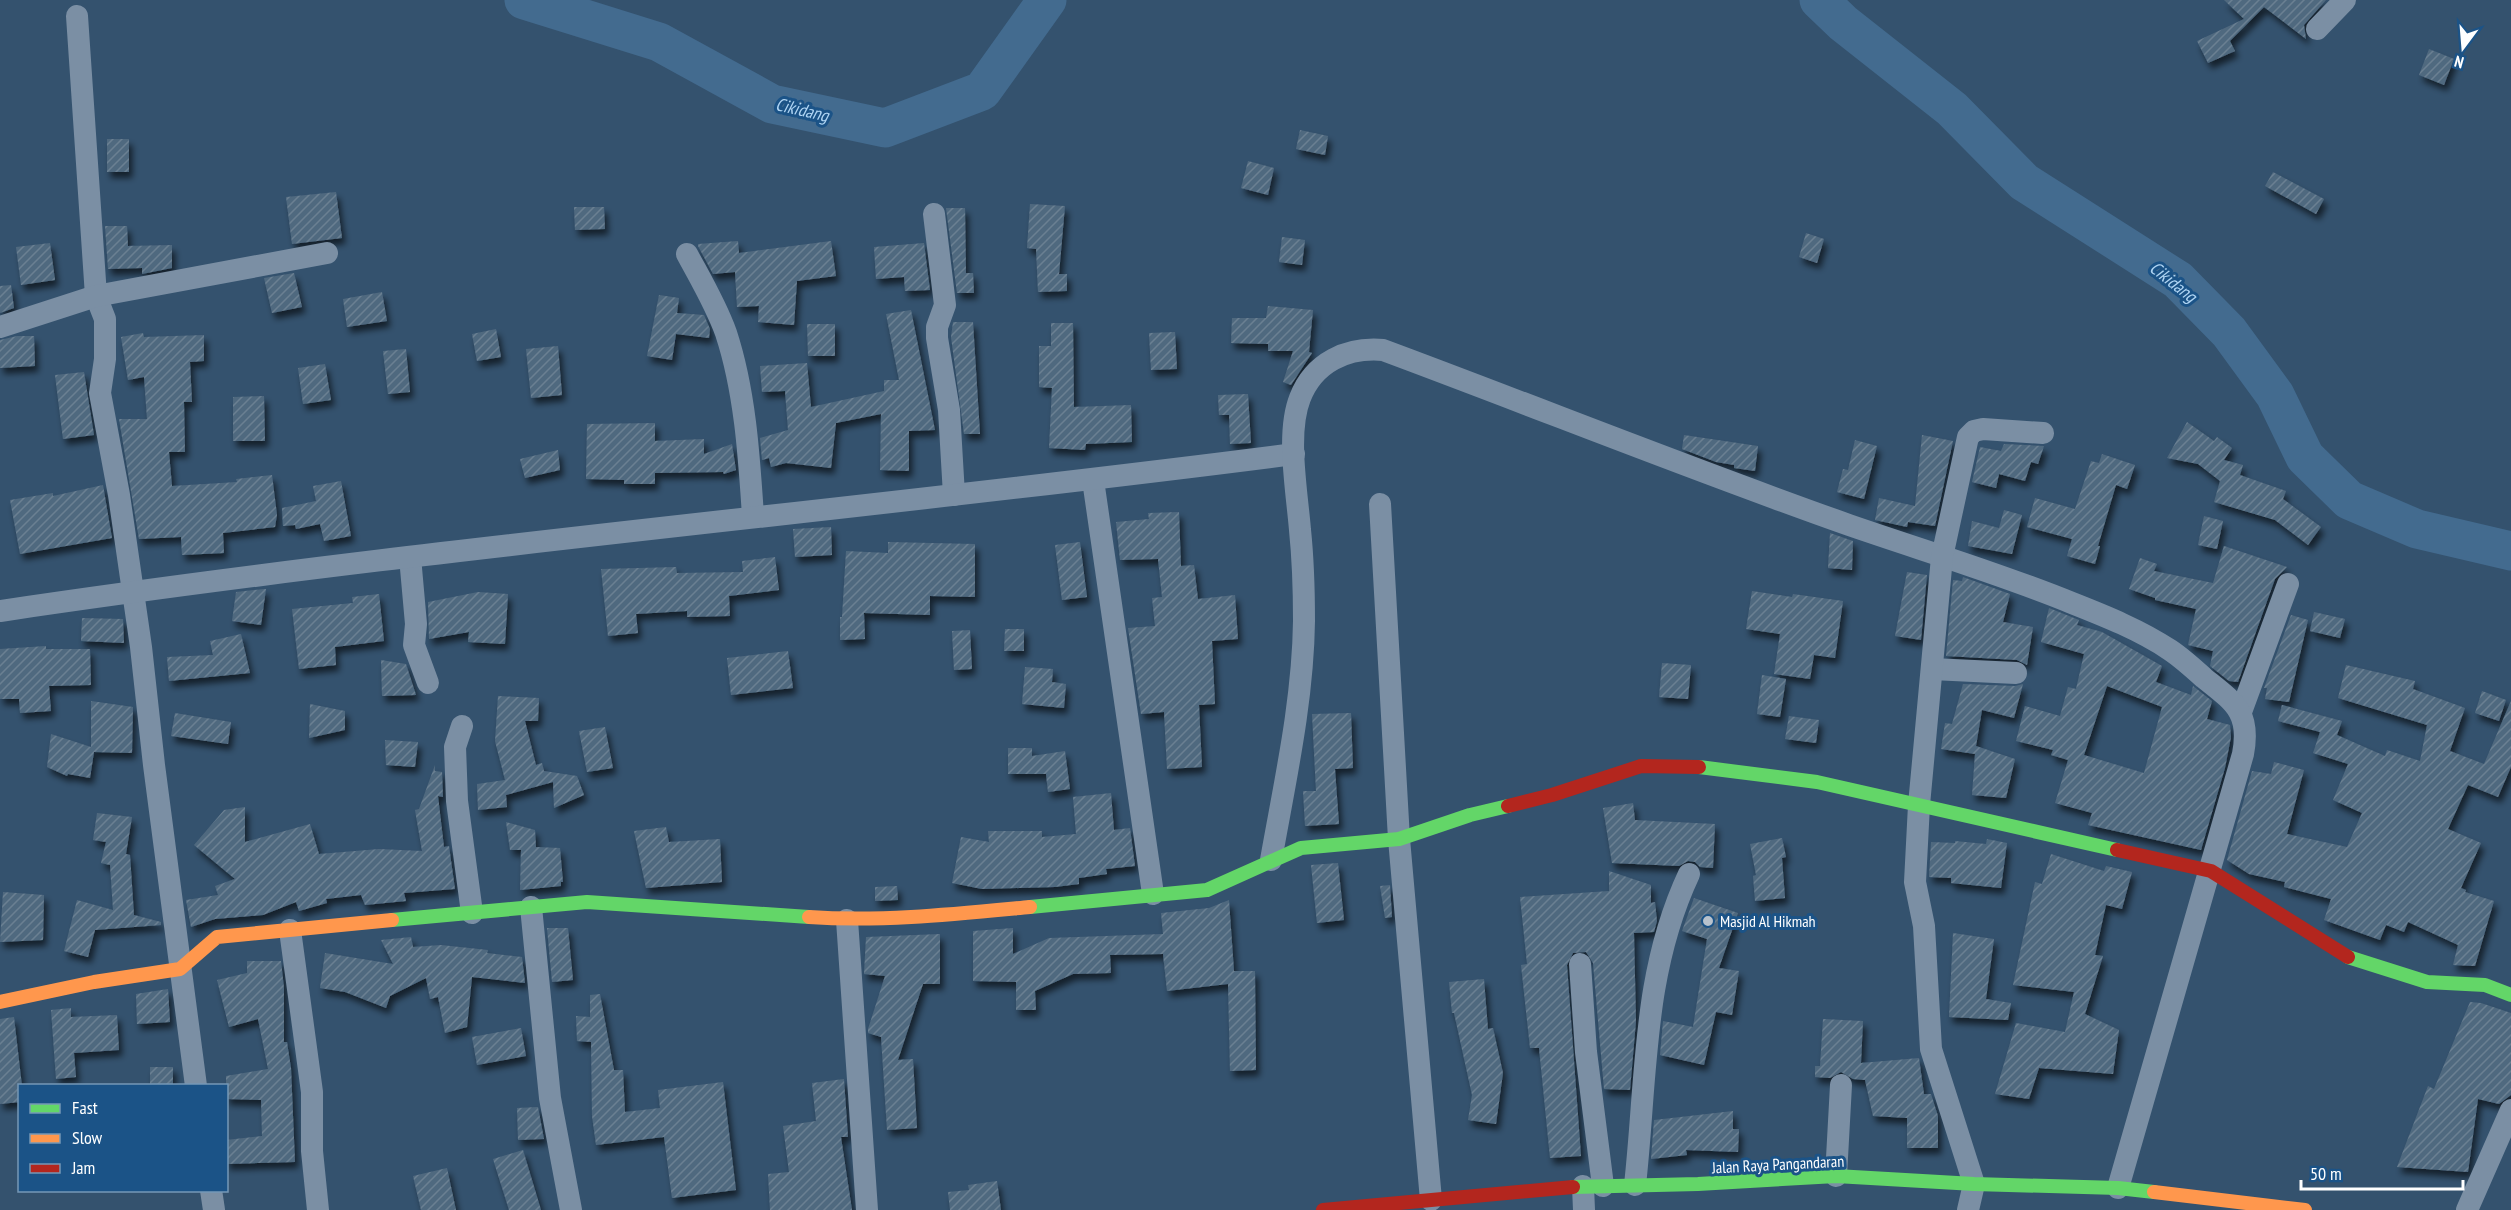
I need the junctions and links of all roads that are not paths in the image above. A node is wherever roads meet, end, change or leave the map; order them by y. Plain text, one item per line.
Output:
1 (2344, 0) edge
2 (77, 16) dead end
3 (2317, 30) dead end
4 (934, 214) dead end
5 (327, 253) dead end
6 (687, 254) dead end
7 (96, 296) junction
8 (0, 327) edge
9 (2043, 433) dead end
10 (1294, 454) junction
11 (1093, 480) junction
12 (954, 495) junction
13 (1380, 504) dead end
14 (753, 516) junction
15 (410, 557) junction
16 (1942, 557) junction
17 (2288, 584) dead end
18 (133, 591) junction
19 (0, 611) edge
20 (1932, 669) junction
21 (2016, 673) dead end
22 (428, 683) dead end
23 (2241, 712) junction
24 (462, 726) dead end
25 (1919, 805) junction
26 (1399, 839) junction
27 (1271, 860) junction
28 (2211, 871) junction
29 (1689, 874) dead end
30 (1153, 894) junction
31 (531, 907) junction
32 (472, 913) junction
33 (847, 920) junction
34 (290, 930) junction
35 (1580, 964) dead end
36 (180, 969) junction
37 (2511, 995) edge
38 (0, 1002) edge
39 (196, 1084) edge
40 (1841, 1085) dead end
41 (2511, 1110) edge
42 (1836, 1176) junction
43 (1974, 1184) junction
44 (1635, 1185) junction
45 (1593, 1186) junction
46 (2118, 1188) junction
47 (211, 1192) edge
48 (1431, 1200) junction
49 (1350, 1209) edge
50 (214, 1210) edge
51 (318, 1210) edge
52 (571, 1210) edge
53 (867, 1210) edge
54 (1323, 1210) edge
55 (1584, 1210) edge
56 (1968, 1210) edge
57 (2305, 1210) edge
58 (2467, 1210) edge

1 - 3 street
2 - 7 street
4 - 12 street
5 - 7 street
6 - 14 street
7 - 8 street
7 - 18 street
9 - 16 street
10 - 11 street
10 - 16 street
10 - 27 street
11 - 12 street
11 - 30 street
12 - 14 street
13 - 26 street
14 - 15 street
15 - 18 street
15 - 22 street
16 - 20 street
16 - 23 street
17 - 23 street
18 - 19 street
18 - 36 street
20 - 21 street
20 - 25 street
23 - 28 street
24 - 32 street
25 - 26 main road
25 - 28 main road
25 - 43 street
26 - 27 main road
26 - 48 street
27 - 30 main road
28 - 37 main road
28 - 46 street
29 - 44 street
30 - 33 main road
31 - 32 main road
31 - 33 main road
31 - 52 street
32 - 34 main road
33 - 53 street
34 - 36 main road
34 - 51 street
35 - 45 street
36 - 38 main road
36 - 39 street
40 - 42 street
41 - 58 street
42 - 43 main road, Jalan Raya Pangandaran
42 - 44 main road, Jalan Raya Pangandaran
43 - 46 main road, Jalan Raya Pangandaran
43 - 56 street
44 - 45 main road, Jalan Raya Pangandaran
45 - 48 main road, Jalan Raya Pangandaran
45 - 55 street
46 - 57 main road, Jalan Raya Pangandaran
47 - 50 street
48 - 49 main road, Jalan Raya Pangandaran
49 - 54 main road, Jalan Raya Pangandaran

